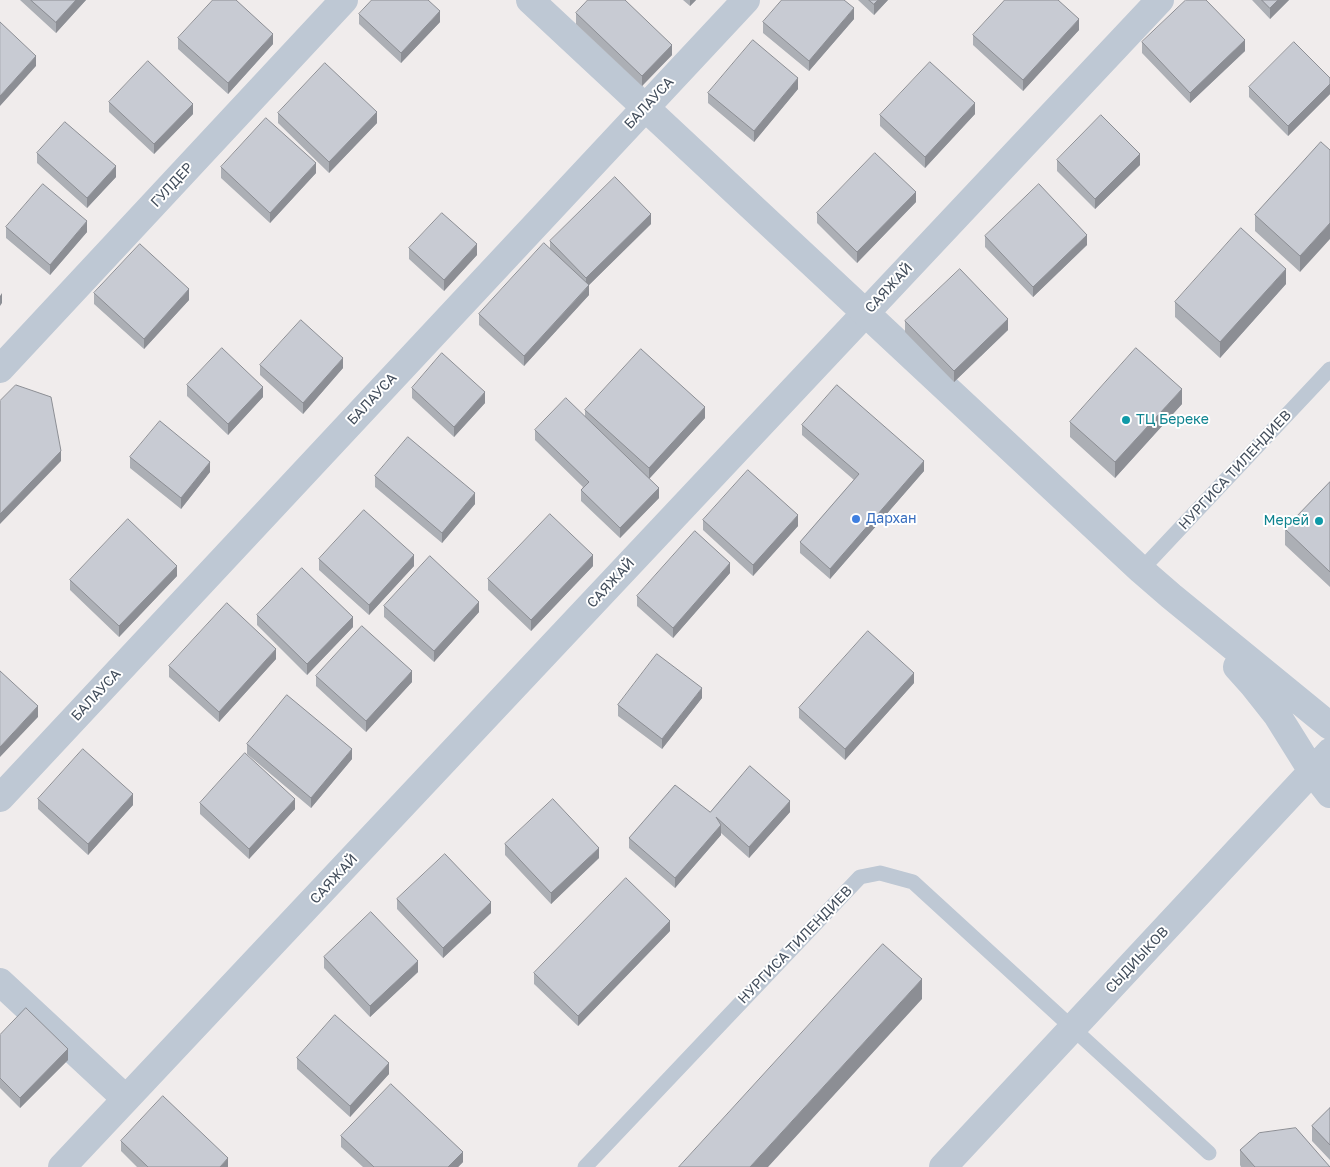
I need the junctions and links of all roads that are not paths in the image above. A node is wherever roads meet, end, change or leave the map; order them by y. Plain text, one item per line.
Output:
1 (344, 0) edge
2 (530, 0) edge
3 (746, 0) edge
4 (1160, 0) edge
5 (645, 107) junction
6 (865, 313) junction
7 (0, 369) edge
8 (1330, 370) edge
9 (1141, 570) junction
10 (1171, 596) junction
11 (1330, 726) edge
12 (1321, 762) edge
13 (1330, 794) edge
14 (0, 798) edge
15 (0, 982) edge
16 (1073, 1029) junction
17 (126, 1099) junction
18 (1209, 1153) dead end
19 (62, 1167) edge
20 (585, 1167) edge
21 (943, 1167) edge

1 - 7 street, ГУЛДЕР
2 - 5 street
3 - 5 street, БАЛАУСА
4 - 6 street, САЯЖАЙ
5 - 6 street
5 - 14 street, БАЛАУСА
6 - 9 street
6 - 17 street, САЯЖАЙ
8 - 9 lane, НУРГИСА ТИЛЕНДИЕВ
9 - 10 street
10 - 11 street
10 - 12 street
12 - 13 street
12 - 16 street, СЫДИЫКОВ
15 - 17 street
16 - 18 lane, НУРГИСА ТИЛЕНДИЕВ
16 - 20 lane, НУРГИСА ТИЛЕНДИЕВ
16 - 21 street, СЫДИЫКОВ
17 - 19 street, САЯЖАЙ

